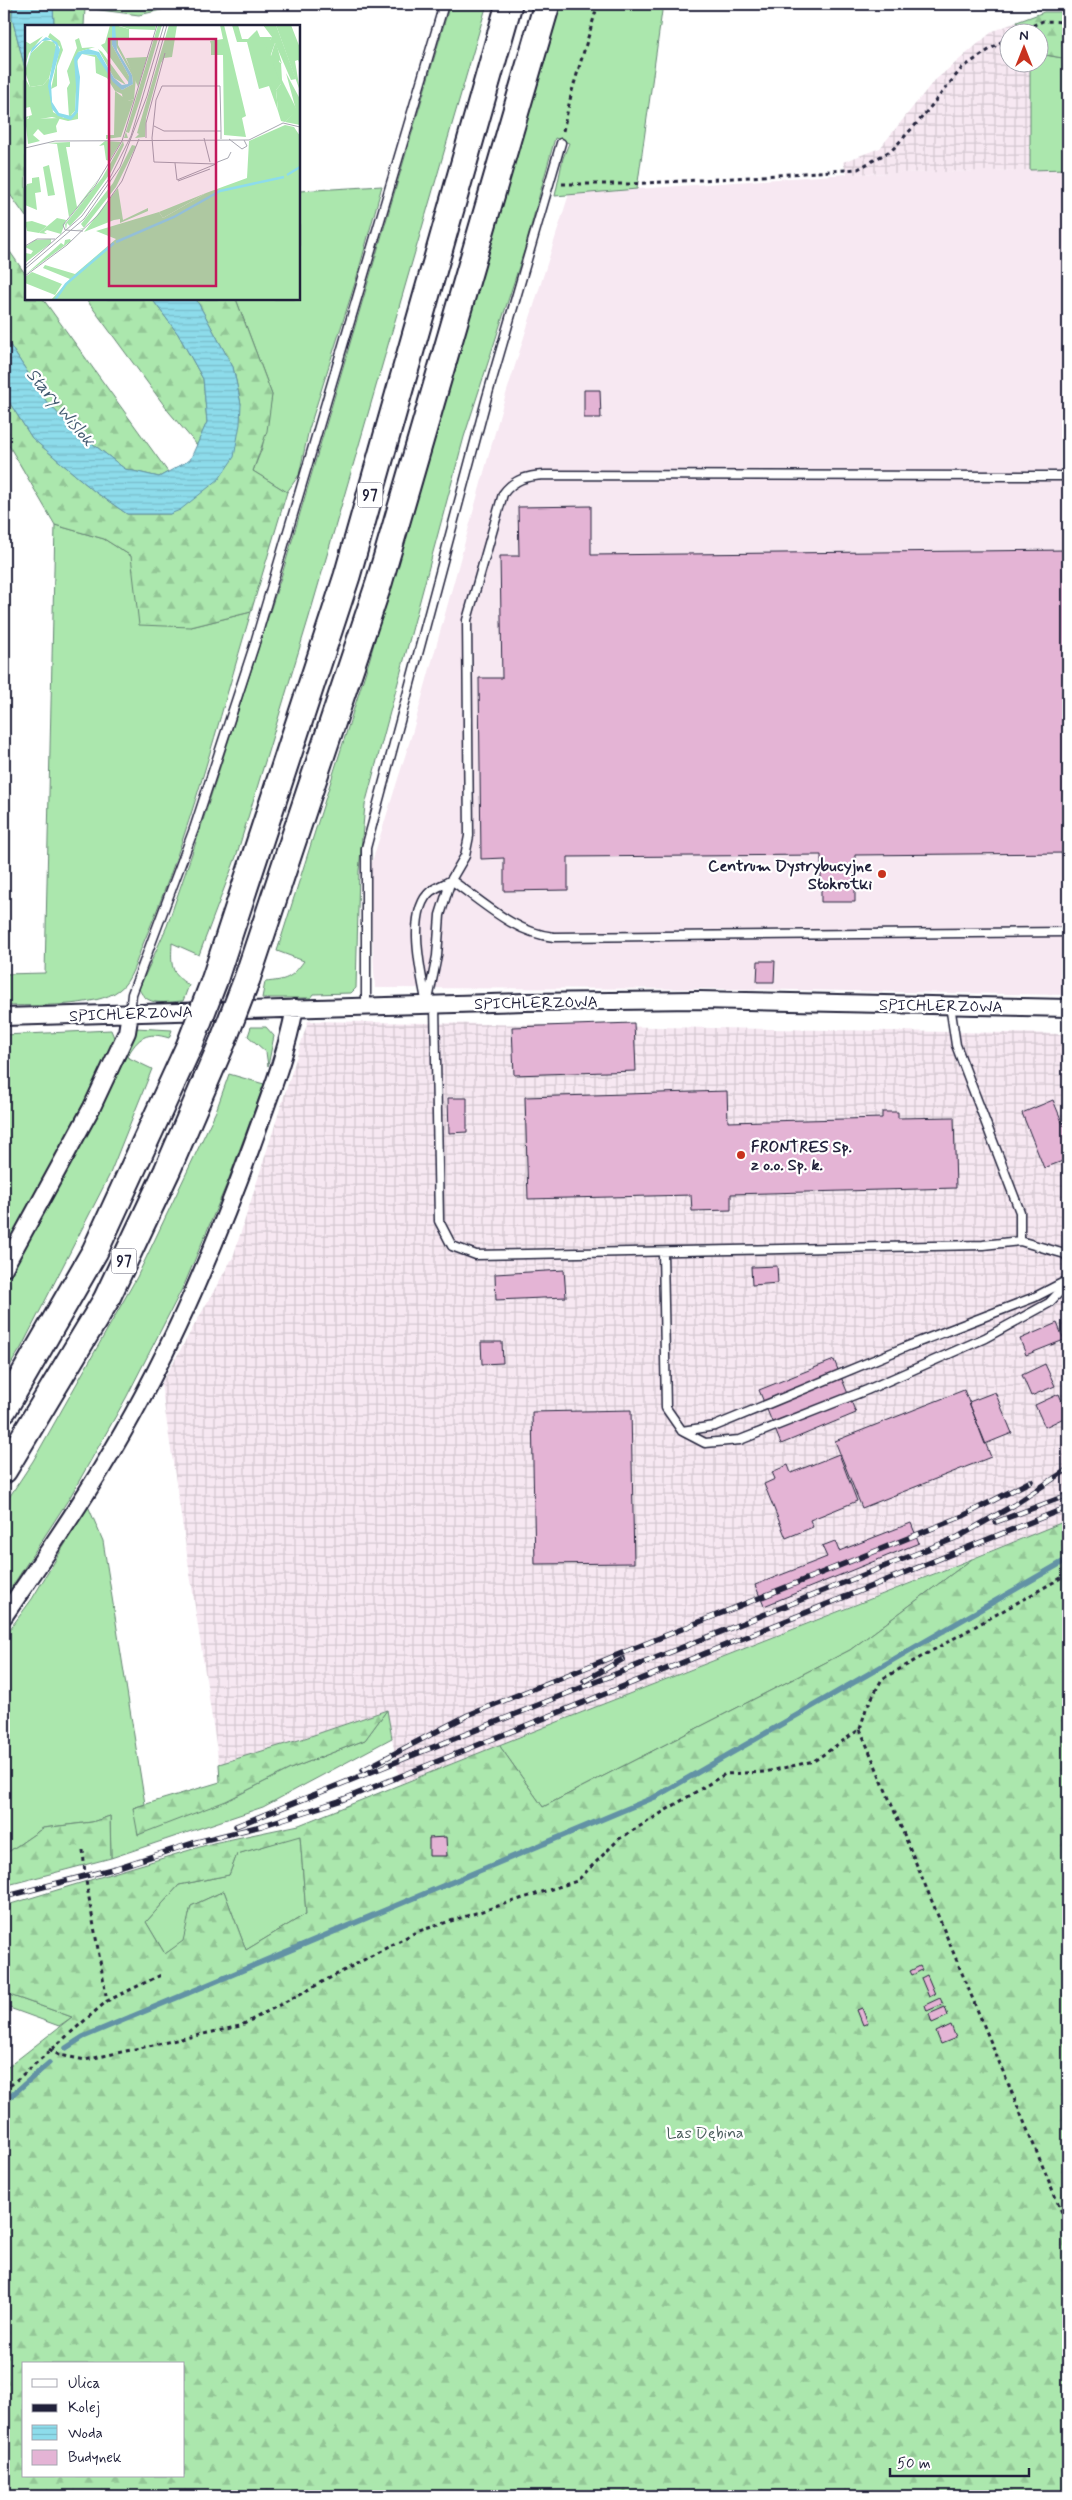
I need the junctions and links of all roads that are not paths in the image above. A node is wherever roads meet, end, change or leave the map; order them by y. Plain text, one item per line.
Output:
1 (444, 4) edge
2 (508, 4) edge
3 (547, 4) edge
4 (561, 143) road end
5 (1068, 476) edge
6 (451, 880) junction
7 (1068, 932) edge
8 (431, 1005) junction
9 (950, 1005) junction
10 (366, 1006) junction
11 (295, 1008) junction
12 (1068, 1008) edge
13 (130, 1013) junction
14 (4, 1017) edge
15 (1020, 1242) junction
16 (663, 1252) junction
17 (1067, 1255) edge
18 (4, 1268) edge
19 (1068, 1281) edge
20 (4, 1409) edge
21 (682, 1431) junction
22 (4, 1470) edge
23 (4, 1616) edge

1 - 13 lane
2 - 20 main road, 97, bridge
3 - 22 main road, 97, bridge
4 - 10 lane
5 - 6 lane
6 - 7 lane
6 - 8 lane
6 - 8 lane
8 - 9 street, SPICHLERZOWA
8 - 10 street, SPICHLERZOWA
8 - 16 lane
9 - 12 street, SPICHLERZOWA
9 - 15 lane
10 - 11 street, SPICHLERZOWA
11 - 13 street, SPICHLERZOWA
11 - 23 street
13 - 14 street, SPICHLERZOWA
13 - 18 street
15 - 16 lane
15 - 17 lane
16 - 21 lane
19 - 21 lane
19 - 21 lane

